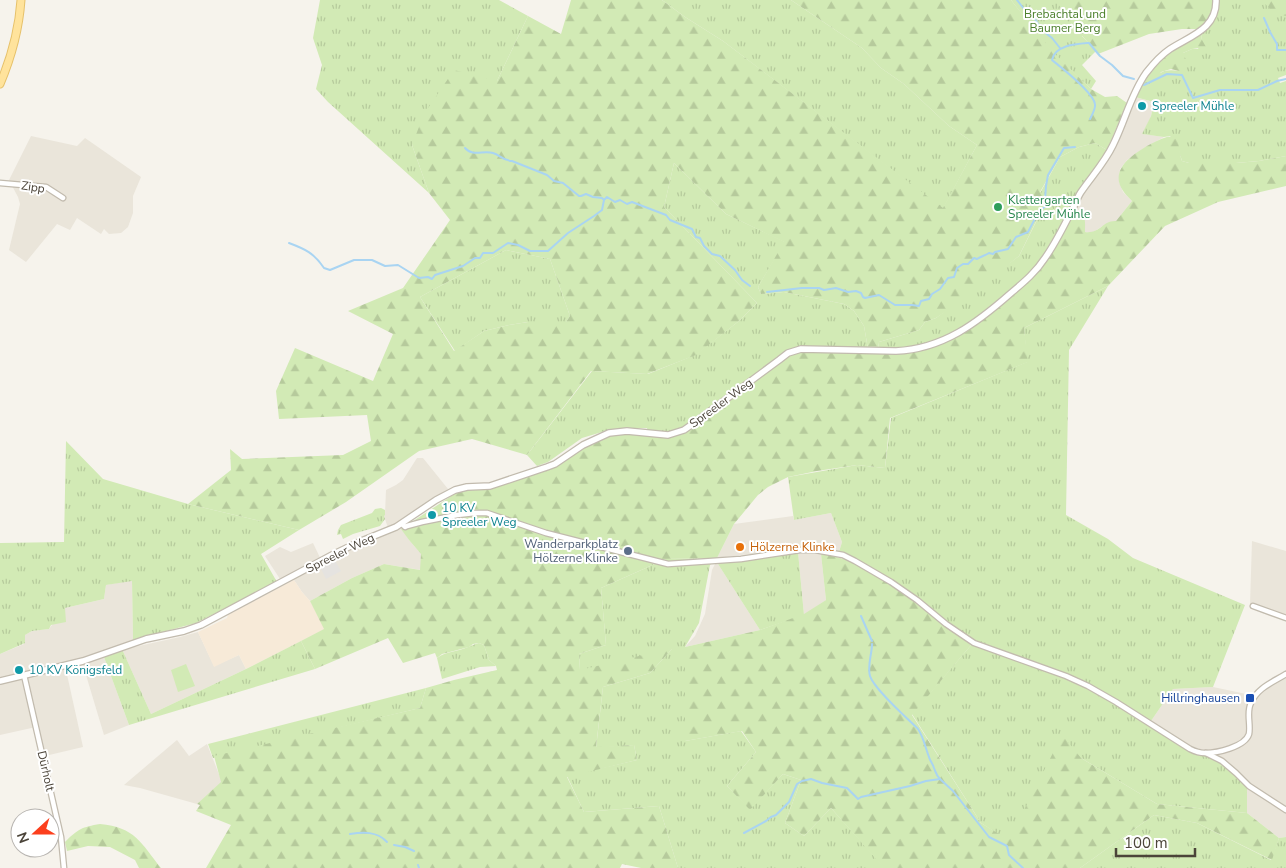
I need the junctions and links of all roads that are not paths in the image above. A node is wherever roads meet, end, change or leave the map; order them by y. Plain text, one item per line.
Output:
1 (21, 0) edge
2 (1216, 0) edge
3 (0, 84) edge
4 (0, 183) edge
5 (63, 198) dead end
6 (402, 524) junction
7 (1253, 606) dead end
8 (1286, 618) edge
9 (1286, 674) edge
10 (24, 675) junction
11 (0, 681) edge
12 (1206, 753) junction
13 (1286, 810) edge
14 (64, 868) edge

1 - 3 main road
2 - 6 street, Spreeler Weg
4 - 5 street, Zipp
6 - 10 street, Spreeler Weg
6 - 12 street
7 - 8 street
9 - 12 street
10 - 11 street, Spreeler Weg
10 - 14 street, Dürholt
12 - 13 street

